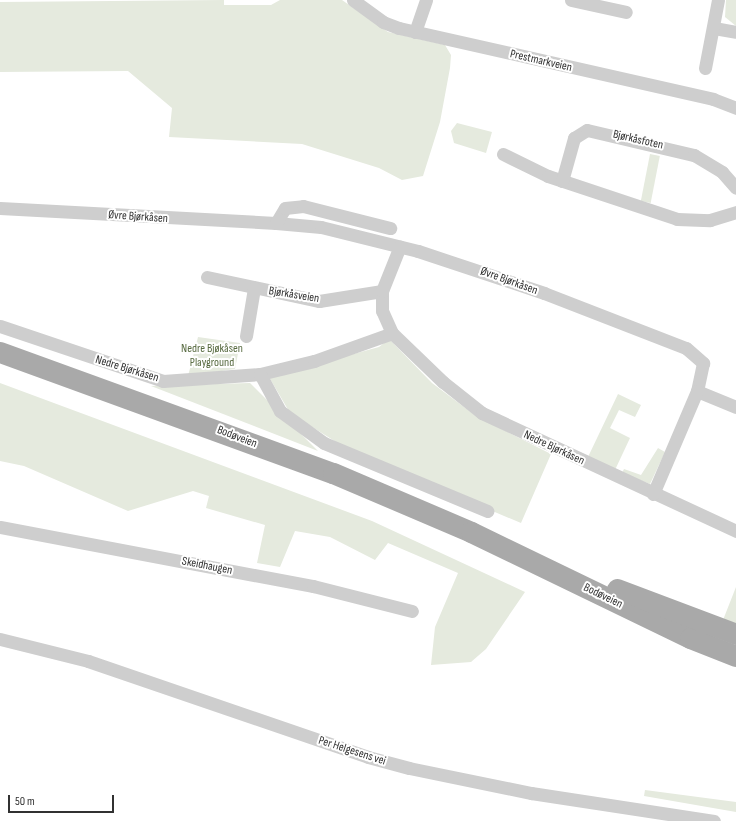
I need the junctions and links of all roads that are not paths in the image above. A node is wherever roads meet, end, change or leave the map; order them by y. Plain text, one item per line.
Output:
1 (353, 0) edge
2 (426, 0) edge
3 (571, 0) edge
4 (718, 0) edge
5 (626, 12) dead end
6 (714, 28) junction
7 (415, 32) junction
8 (736, 32) edge
9 (705, 68) dead end
10 (736, 108) edge
11 (503, 154) dead end
12 (562, 181) junction
13 (736, 188) edge
14 (0, 208) edge
15 (736, 212) edge
16 (276, 223) junction
17 (390, 228) dead end
18 (400, 246) junction
19 (207, 277) dead end
20 (254, 288) junction
21 (382, 291) junction
22 (0, 326) edge
23 (392, 333) junction
24 (246, 336) dead end
25 (0, 352) edge
26 (260, 374) junction
27 (697, 391) junction
28 (736, 407) edge
29 (654, 494) junction
30 (488, 511) dead end
31 (0, 527) edge
32 (736, 531) edge
33 (471, 532) junction
34 (412, 611) dead end
35 (736, 634) edge
36 (0, 639) edge
37 (736, 656) edge
38 (714, 821) edge

1 - 7 street, Prestmarkveien
2 - 7 street
3 - 5 street
4 - 6 street
6 - 8 street
6 - 9 street
7 - 10 street, Prestmarkveien
11 - 12 street
12 - 13 street, Bjørkåsfoten
12 - 15 street
14 - 16 street, Øvre Bjørkåsen
16 - 17 street
16 - 18 street, Øvre Bjørkåsen
18 - 21 street, Nedre Bjørkåsen
18 - 27 street, Øvre Bjørkåsen
19 - 20 street, Bjørkåsveien
20 - 21 street, Bjørkåsveien
20 - 24 street
21 - 23 street, Nedre Bjørkåsen
22 - 26 street, Nedre Bjørkåsen
23 - 26 street, Nedre Bjørkåsen
23 - 29 street, Nedre Bjørkåsen
25 - 33 main road, Bodøveien
26 - 30 street
27 - 28 street
27 - 29 street, Øvre Bjørkåsen
29 - 32 street, Nedre Bjørkåsen
31 - 34 street, Skeidhaugen
33 - 35 main road, Bodøveien
33 - 37 main road, Bodøveien
36 - 38 street, Per Helgesens vei

